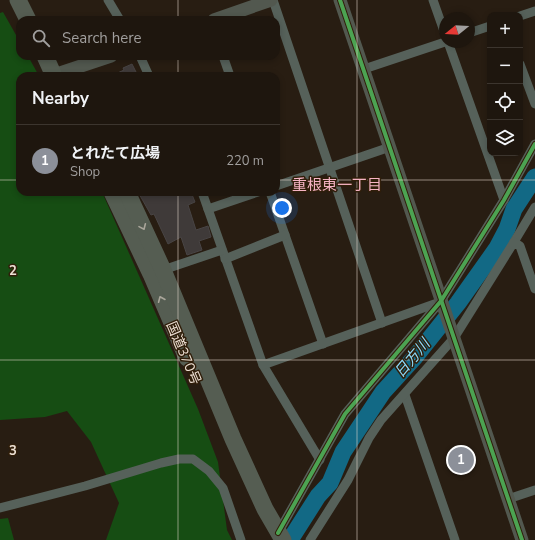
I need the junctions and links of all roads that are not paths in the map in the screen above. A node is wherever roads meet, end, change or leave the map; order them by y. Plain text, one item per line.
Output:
1 (18, 0) edge
2 (108, 0) edge
3 (272, 0) edge
4 (340, 0) edge
5 (433, 0) edge
6 (535, 11) edge
7 (523, 15) edge
8 (26, 16) edge
9 (118, 16) edge
10 (226, 16) edge
11 (277, 16) edge
12 (439, 17) edge
13 (280, 24) edge
14 (487, 27) edge
15 (475, 31) edge
16 (439, 44) edge
17 (448, 48) edge
18 (46, 60) edge
19 (100, 60) edge
20 (142, 60) edge
21 (224, 60) edge
22 (364, 69) junction
23 (52, 72) edge
24 (65, 72) edge
25 (147, 72) edge
26 (229, 72) edge
27 (523, 72) edge
28 (535, 104) edge
29 (535, 144) edge
30 (390, 147) junction
31 (329, 168) junction
32 (280, 185) edge
33 (125, 196) edge
34 (126, 196) edge
35 (203, 196) edge
36 (246, 196) edge
37 (271, 196) edge
38 (504, 200) junction
39 (535, 208) edge
40 (208, 209) junction
41 (285, 235) junction
42 (514, 242) junction
43 (222, 250) junction
44 (225, 259) junction
45 (162, 270) junction
46 (535, 288) edge
47 (443, 306) junction
48 (382, 323) junction
49 (453, 335) junction
50 (323, 344) junction
51 (263, 366) junction
52 (405, 395) junction
53 (320, 460) junction
54 (535, 490) edge
55 (508, 499) junction
56 (0, 508) edge
57 (265, 509) junction
58 (281, 537) edge
59 (242, 540) edge
60 (310, 540) edge
61 (455, 540) edge
62 (522, 540) edge

1 - 8 highway
2 - 9 street
3 - 10 street
3 - 11 street
4 - 22 street
5 - 12 street
6 - 7 street
13 - 31 street
14 - 15 street
16 - 22 street
17 - 38 street
18 - 23 highway
19 - 24 street
20 - 25 street
21 - 26 street
22 - 30 street
27 - 28 street
29 - 38 street
30 - 31 street
30 - 47 street
31 - 32 street
31 - 48 street
57 -> 33 highway, 国道370号
34 -> 45 highway, 国道370号
35 - 40 street
36 - 40 street
37 - 41 street
38 - 47 street
39 - 42 street
40 - 43 street
41 - 44 street
41 - 50 street
42 - 46 street
42 - 49 street
43 - 44 street
43 - 45 street
44 - 51 street
45 - 57 highway, 国道370号
47 - 48 street
47 - 49 street
47 - 53 street
48 - 50 street
49 - 52 street
49 - 55 street
50 - 51 street
51 - 53 street
52 - 60 street
52 - 61 street
53 - 58 street
54 - 55 street
55 - 62 street
56 - 59 street
57 - 58 highway, 国道370号

